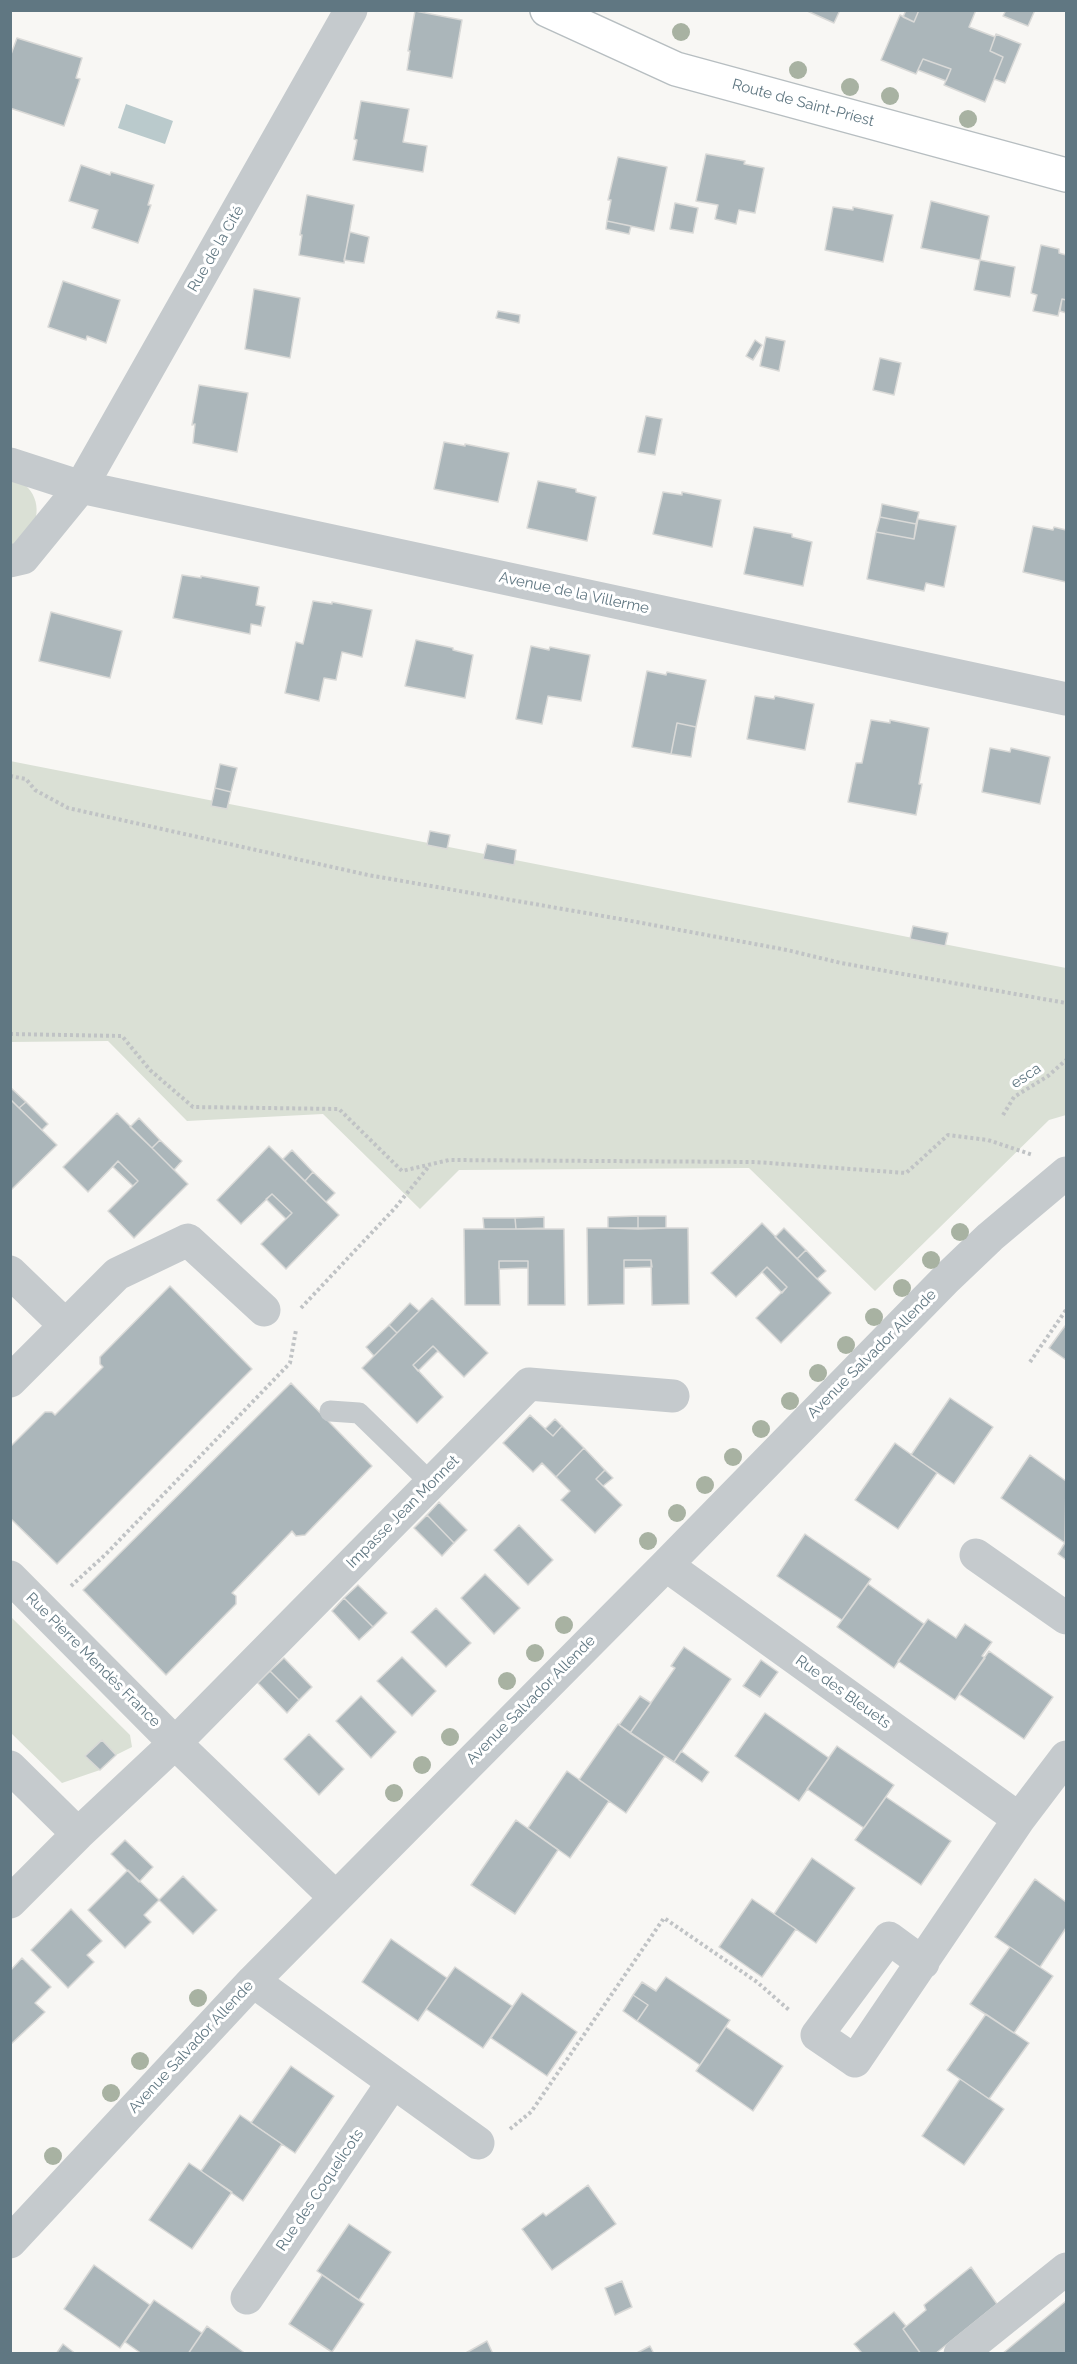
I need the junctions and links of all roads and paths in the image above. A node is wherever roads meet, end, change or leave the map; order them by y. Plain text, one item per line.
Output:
1 (351, 10) edge
2 (547, 10) edge
3 (1066, 175) edge
4 (10, 464) edge
5 (81, 487) junction
6 (10, 561) edge
7 (1066, 699) edge
8 (10, 776) edge
9 (1066, 1003) edge
10 (10, 1034) edge
11 (1066, 1060) edge
12 (1003, 1115) dead end
13 (430, 1165) junction
14 (1064, 1175) edge
15 (10, 1272) edge
16 (300, 1309) dead end
17 (264, 1310) dead end
18 (1066, 1310) edge
19 (298, 1320) dead end
20 (65, 1325) junction
21 (1030, 1362) dead end
22 (10, 1381) edge
23 (673, 1396) dead end
24 (330, 1411) dead end
25 (431, 1483) junction
26 (976, 1555) dead end
27 (666, 1565) junction
28 (10, 1576) edge
29 (44, 1611) junction
30 (1066, 1618) edge
31 (175, 1743) junction
32 (1066, 1757) edge
33 (10, 1767) edge
34 (1019, 1819) junction
35 (78, 1834) junction
36 (335, 1897) junction
37 (10, 1902) edge
38 (923, 1963) junction
39 (253, 1981) junction
40 (817, 2034) junction
41 (393, 2082) junction
42 (478, 2143) joint
43 (10, 2242) edge
44 (1066, 2269) edge
45 (247, 2298) dead end
46 (960, 2354) edge

1 - 5 street, Rue de la Cité
2 - 3 street, Route de Saint-Priest
4 - 5 street, Avenue de la Villerme
5 - 6 street
5 - 7 street, Avenue de la Villerme
8 - 9 path
10 - 13 path
11 - 12 path, esca
13 - 14 path
13 - 16 path
14 - 27 street, Avenue Salvador Allende
15 - 20 street
17 - 20 street
18 - 21 path
19 - 29 path
20 - 22 street
23 - 25 street, Impasse Jean Monnet
24 - 25 lane
25 - 31 street, Impasse Jean Monnet
26 - 30 street
27 - 34 street, Rue des Bleuets
27 - 36 street, Avenue Salvador Allende
28 - 29 street, Rue Pierre Mendès France
29 - 31 street, Rue Pierre Mendès France
31 - 35 street
31 - 36 street, Rue Pierre Mendès France
32 - 34 street
33 - 35 street
34 - 38 street
35 - 37 street
36 - 39 street, Avenue Salvador Allende
38 - 40 street
38 - 40 street
39 - 41 street
39 - 43 street, Avenue Salvador Allende
40 - 42 path
41 - 42 street
41 - 45 street, Rue des Coquelicots
44 - 46 street

